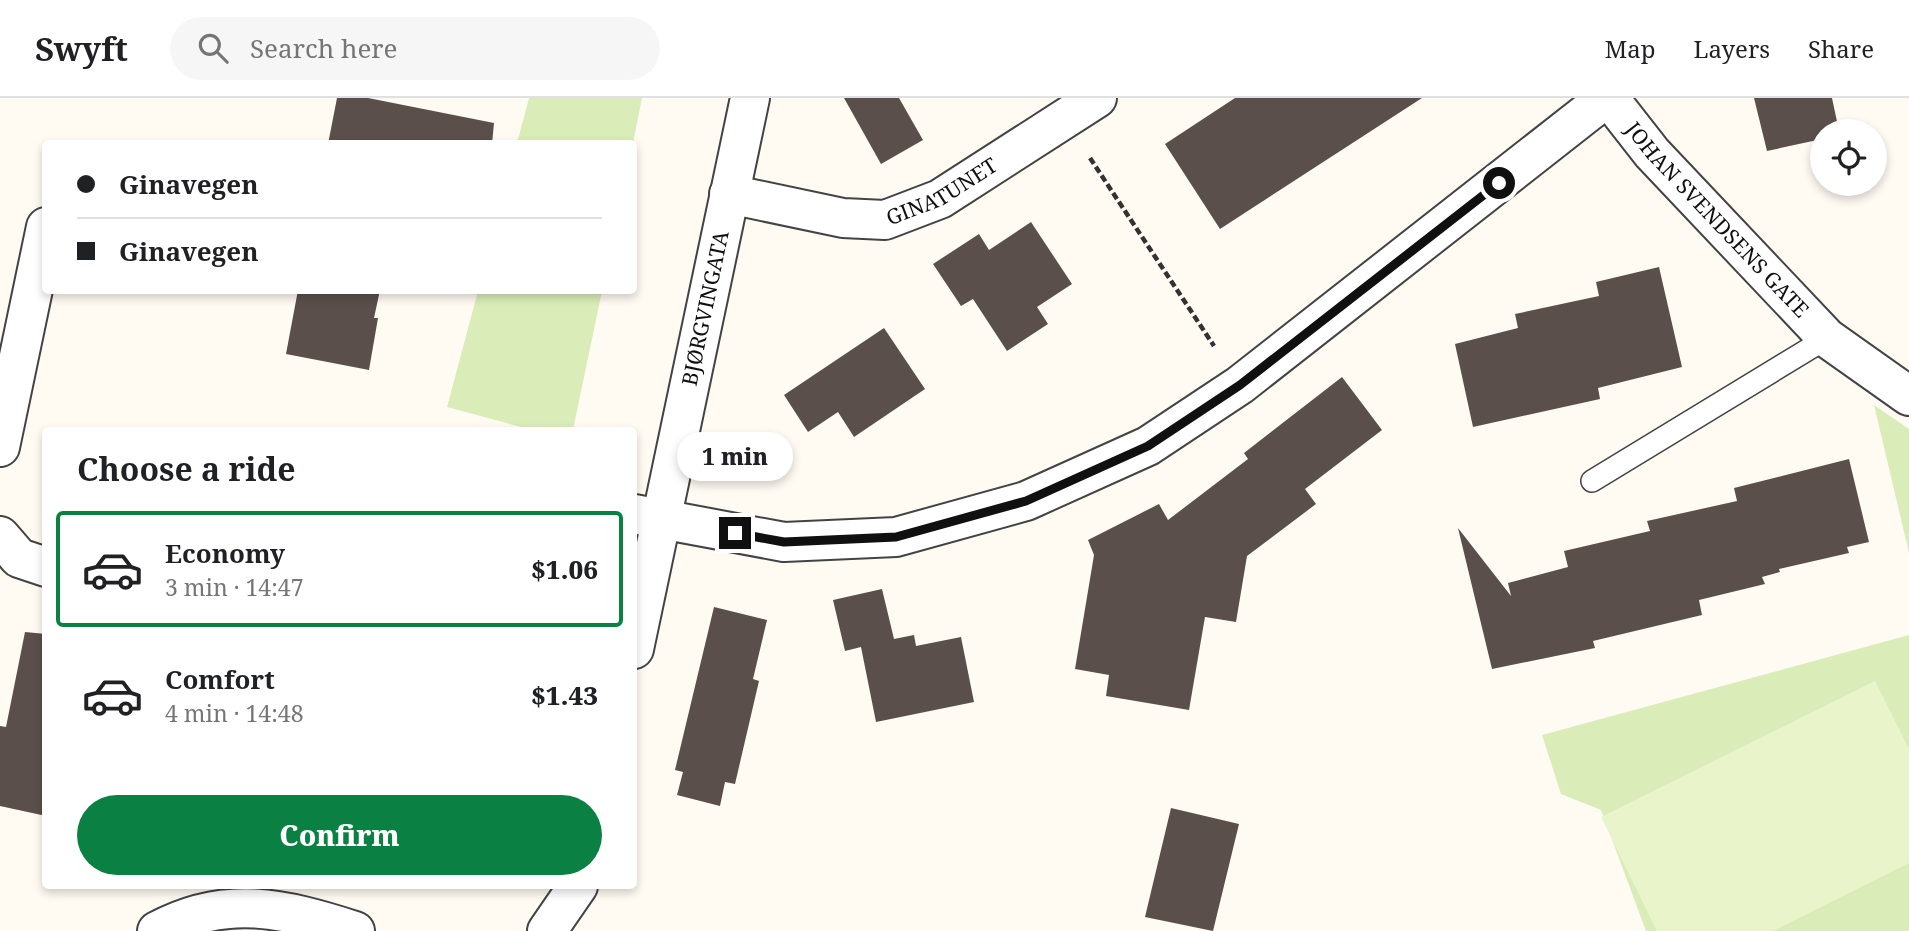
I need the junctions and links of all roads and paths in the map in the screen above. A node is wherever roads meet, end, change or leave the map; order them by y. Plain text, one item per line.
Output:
1 (750, 98) edge
2 (1097, 98) edge
3 (1608, 98) edge
4 (1063, 120) junction
5 (729, 194) junction
6 (42, 240) edge
7 (11, 337) edge
8 (1827, 338) junction
9 (1240, 385) junction
10 (1909, 396) edge
11 (0, 447) edge
12 (1592, 481) dead end
13 (647, 516) edge
14 (0, 536) edge
15 (42, 567) edge
16 (637, 618) edge
17 (576, 889) edge
18 (157, 931) edge
19 (355, 931) edge
20 (547, 931) edge

1 - 5 street, BJØRGVINGATA
2 - 4 street, GINATUNET
3 - 8 street, JOHAN SVENDSENS GATE
3 - 9 street
4 - 5 street, GINATUNET
4 - 9 path
5 - 13 street, BJØRGVINGATA
6 - 7 street
7 - 11 street
8 - 10 street, JOHAN SVENDSENS GATE
8 - 12 lane, JOHAN SVENDSENS GATE
9 - 13 street
13 - 16 street, BJØRGVINGATA
14 - 15 street
17 - 20 street
18 - 19 street

